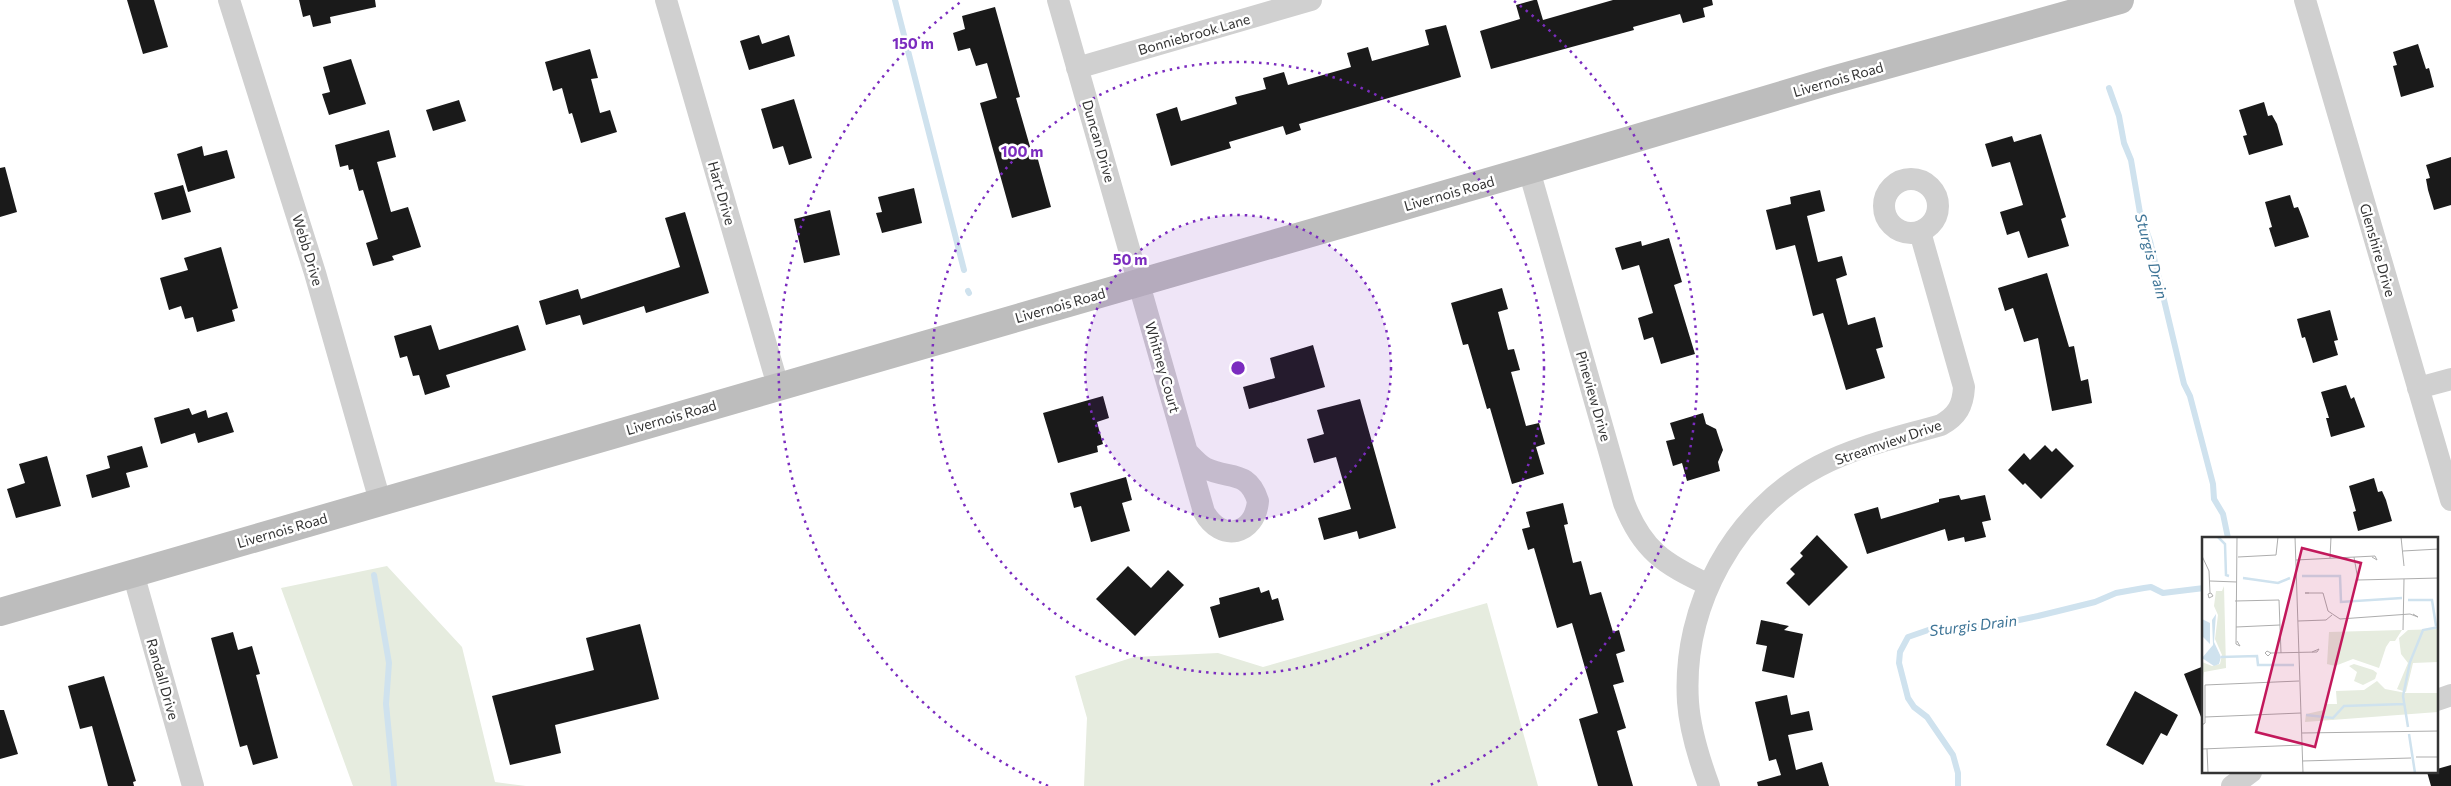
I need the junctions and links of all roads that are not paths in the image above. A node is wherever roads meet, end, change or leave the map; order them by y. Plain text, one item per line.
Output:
1 (229, 0) edge
2 (666, 0) edge
3 (1058, 0) edge
4 (1311, 0) edge
5 (2120, 0) edge
6 (2305, 0) edge
7 (1077, 68) junction
8 (1529, 170) junction
9 (1920, 232) dead end
10 (1138, 282) junction
11 (2451, 379) edge
12 (778, 386) junction
13 (2418, 388) junction
14 (1187, 452) dead end
15 (2451, 500) edge
16 (380, 501) junction
17 (133, 573) junction
18 (1709, 585) junction
19 (0, 612) edge
20 (2451, 695) edge
21 (2438, 700) edge
22 (2248, 774) edge
23 (193, 786) edge
24 (1708, 786) edge
25 (2232, 786) edge

1 - 16 street, Webb Drive
2 - 12 street, Hart Drive
3 - 7 street, Duncan Drive
4 - 7 street, Bonniebrook Lane
5 - 8 main road, Livernois Road
6 - 13 street, Glenshire Drive
7 - 10 street, Duncan Drive
8 - 10 main road, Livernois Road
8 - 18 street, Pineview Drive
9 - 18 street, Streamview Drive
10 - 12 main road, Livernois Road
10 - 14 street, Whitney Court
11 - 13 street
12 - 16 main road, Livernois Road
13 - 15 street, Glenshire Drive
16 - 17 main road, Livernois Road
17 - 19 main road, Livernois Road
17 - 23 street, Randall Drive
18 - 24 street, Streamview Drive
20 - 21 street
22 - 25 street

